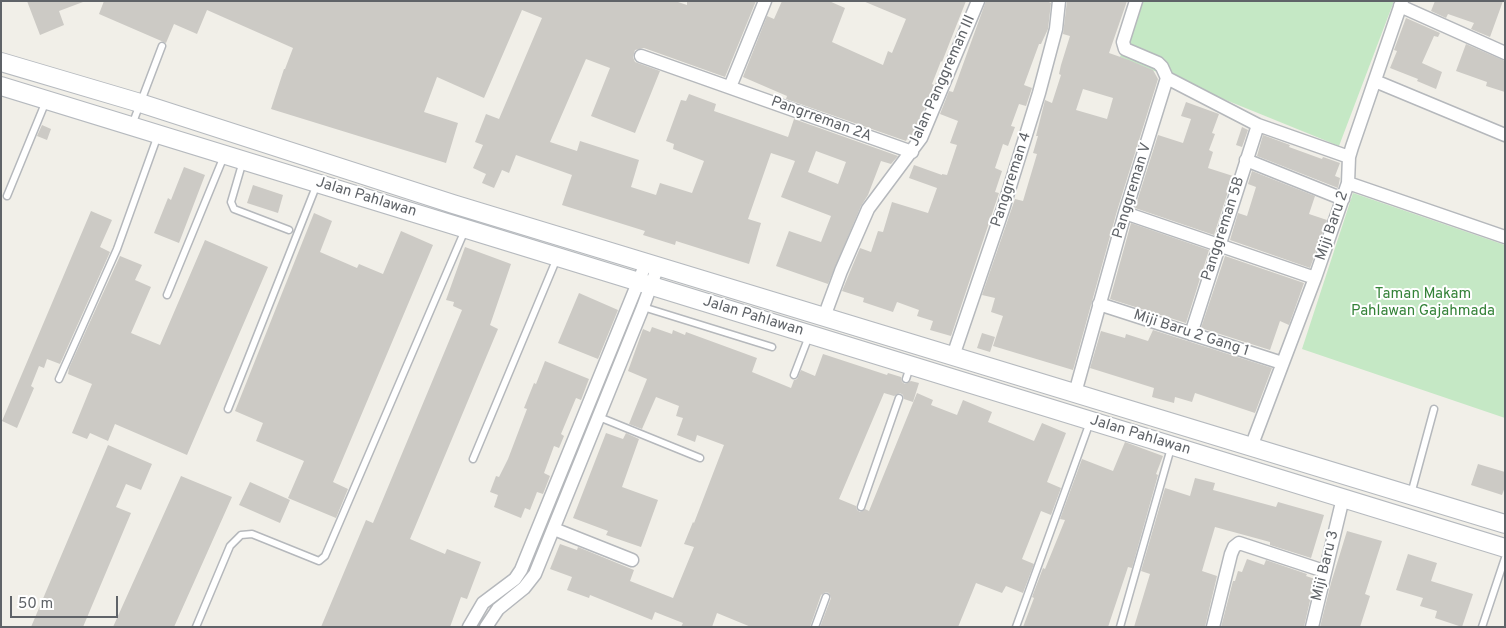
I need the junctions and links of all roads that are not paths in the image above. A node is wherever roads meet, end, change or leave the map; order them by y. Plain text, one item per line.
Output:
1 (765, 1) edge
2 (978, 1) edge
3 (1059, 1) edge
4 (1136, 1) edge
5 (1401, 4) edge
6 (162, 46) dead end
7 (1505, 53) edge
8 (641, 56) dead end
9 (1, 62) edge
10 (1167, 78) junction
11 (1375, 81) junction
12 (1, 86) edge
13 (730, 87) junction
14 (47, 100) junction
15 (140, 103) junction
16 (1258, 125) junction
17 (132, 126) junction
18 (158, 134) junction
19 (1505, 135) edge
20 (912, 152) junction
21 (224, 154) junction
22 (1349, 157) junction
23 (243, 160) junction
24 (1246, 160) junction
25 (318, 183) junction
26 (1348, 183) junction
27 (7, 196) dead end
28 (1343, 199) junction
29 (453, 204) junction
30 (1125, 213) junction
31 (446, 223) junction
32 (466, 229) junction
33 (289, 230) dead end
34 (1505, 237) edge
35 (1219, 245) junction
36 (558, 257) junction
37 (652, 265) junction
38 (1315, 278) junction
39 (645, 284) junction
40 (167, 295) dead end
41 (1100, 304) junction
42 (643, 307) junction
43 (824, 317) junction
44 (809, 334) junction
45 (1191, 334) junction
46 (918, 346) junction
47 (772, 347) dead end
48 (953, 356) junction
49 (1282, 363) junction
50 (908, 372) junction
51 (794, 375) dead end
52 (59, 379) dead end
53 (1075, 393) junction
54 (900, 398) dead end
55 (228, 409) dead end
56 (1434, 409) dead end
57 (599, 417) junction
58 (1090, 421) junction
59 (1172, 446) junction
60 (1251, 447) junction
61 (700, 458) dead end
62 (472, 459) dead end
63 (1411, 495) junction
64 (1342, 501) junction
65 (861, 507) dead end
66 (1505, 524) edge
67 (554, 529) junction
68 (1505, 548) edge
69 (1505, 558) edge
70 (632, 560) dead end
71 (1324, 572) junction
72 (826, 597) dead end
73 (471, 622) edge
74 (491, 625) edge
75 (196, 627) edge
76 (815, 627) edge
77 (1016, 627) edge
78 (1120, 627) edge
79 (1213, 627) edge
80 (1312, 627) edge
81 (1482, 627) edge

1 - 13 street
2 - 20 street, Jalan Panggreman III
3 - 48 street, Panggreman 4
4 - 10 street
5 - 7 street
5 - 11 street, Miji Baru 2
6 - 15 lane
8 - 13 street, Pangrreman 2A
9 - 15 main road, Jalan Pahlawan
10 - 16 street
10 - 30 street, Panggreman V
11 - 19 street
11 - 22 street, Miji Baru 2
12 - 14 main road, Jalan Pahlawan
13 - 20 street, Pangrreman 2A
14 - 17 main road, Jalan Pahlawan
14 - 27 lane
15 - 17 lane
15 - 29 main road, Jalan Pahlawan
16 - 22 street
16 - 24 street, Panggreman 5B
17 - 18 main road, Jalan Pahlawan
18 - 21 main road, Jalan Pahlawan
18 - 52 lane
20 - 43 street, Jalan Panggreman III
21 - 23 main road, Jalan Pahlawan
21 - 40 lane
22 - 26 street, Miji Baru 2
23 - 25 main road, Jalan Pahlawan
23 - 33 lane
24 - 28 street
24 - 35 street, Panggreman 5B
25 - 31 main road, Jalan Pahlawan
25 - 55 lane
26 - 28 street, Miji Baru 2
26 - 34 street
28 - 38 street, Miji Baru 2
29 - 31 main road
29 - 37 main road, Jalan Pahlawan
30 - 35 street
30 - 41 street, Panggreman V
31 - 32 main road, Jalan Pahlawan
32 - 36 main road, Jalan Pahlawan
32 - 75 lane
35 - 38 street
35 - 45 street, Panggreman 5B
36 - 39 main road, Jalan Pahlawan
36 - 62 lane
37 - 39 street
37 - 43 main road, Jalan Pahlawan
38 - 49 street, Miji Baru 2
39 - 42 street
39 - 44 main road, Jalan Pahlawan
39 - 73 street
41 - 45 street, Miji Baru 2 Gang 1
41 - 53 street, Panggreman V
42 - 47 lane
42 - 57 street
43 - 46 main road, Jalan Pahlawan
44 - 50 main road, Jalan Pahlawan
44 - 51 lane
45 - 49 street, Miji Baru 2 Gang 1
46 - 48 main road, Jalan Pahlawan
46 - 50 main road
48 - 53 main road, Jalan Pahlawan
49 - 60 street, Miji Baru 2
50 - 58 main road, Jalan Pahlawan
53 - 60 main road, Jalan Pahlawan
54 - 65 lane
56 - 63 lane
57 - 61 lane
57 - 67 street
58 - 59 main road, Jalan Pahlawan
58 - 77 lane
59 - 64 main road, Jalan Pahlawan
59 - 78 lane
60 - 63 main road, Jalan Pahlawan
63 - 66 main road, Jalan Pahlawan
64 - 68 main road, Jalan Pahlawan
64 - 71 street, Miji Baru 3
67 - 70 street
67 - 74 street
69 - 81 lane
71 - 79 street
71 - 80 street, Miji Baru 3
72 - 76 lane
73 - 74 street

